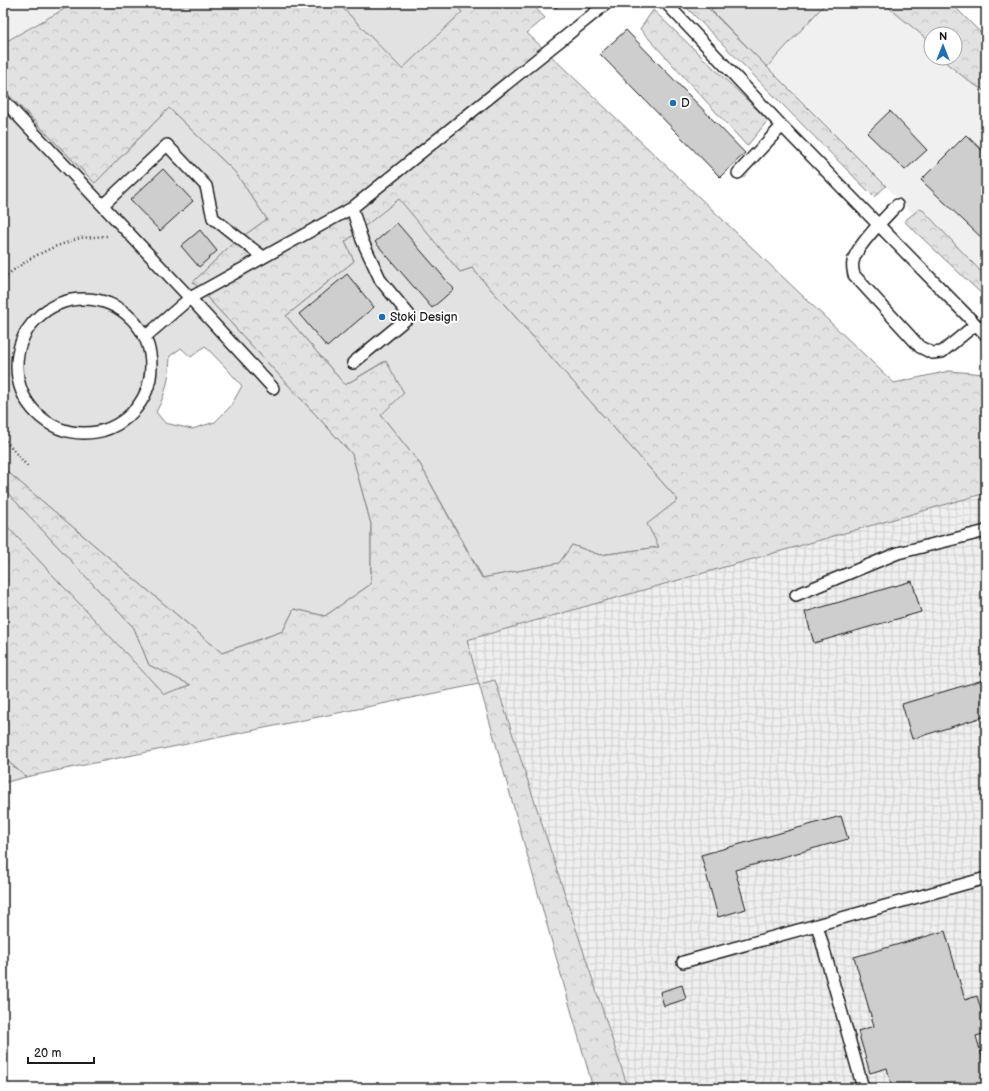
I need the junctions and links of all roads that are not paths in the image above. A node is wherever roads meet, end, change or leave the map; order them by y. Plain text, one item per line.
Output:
1 (607, 3) edge
2 (666, 3) edge
3 (3, 100) edge
4 (782, 126) junction
5 (738, 173) dead end
6 (103, 205) junction
7 (897, 205) dead end
8 (352, 208) junction
9 (878, 224) junction
10 (263, 257) junction
11 (190, 298) junction
12 (975, 325) junction
13 (986, 335) edge
14 (145, 337) junction
15 (354, 363) dead end
16 (273, 388) dead end
17 (986, 531) edge
18 (796, 595) dead end
19 (986, 878) edge
20 (817, 925) junction
21 (683, 962) dead end
22 (863, 1088) edge

1 - 8 lane
2 - 4 lane
3 - 6 lane
4 - 5 lane
4 - 9 lane
6 - 10 lane
6 - 11 lane
7 - 9 lane
8 - 10 lane
8 - 15 lane
9 - 12 lane
9 - 12 lane
10 - 11 lane
11 - 14 lane
11 - 16 lane
12 - 13 lane
14 - 14 lane
17 - 18 lane
19 - 20 lane
20 - 21 lane
20 - 22 lane

